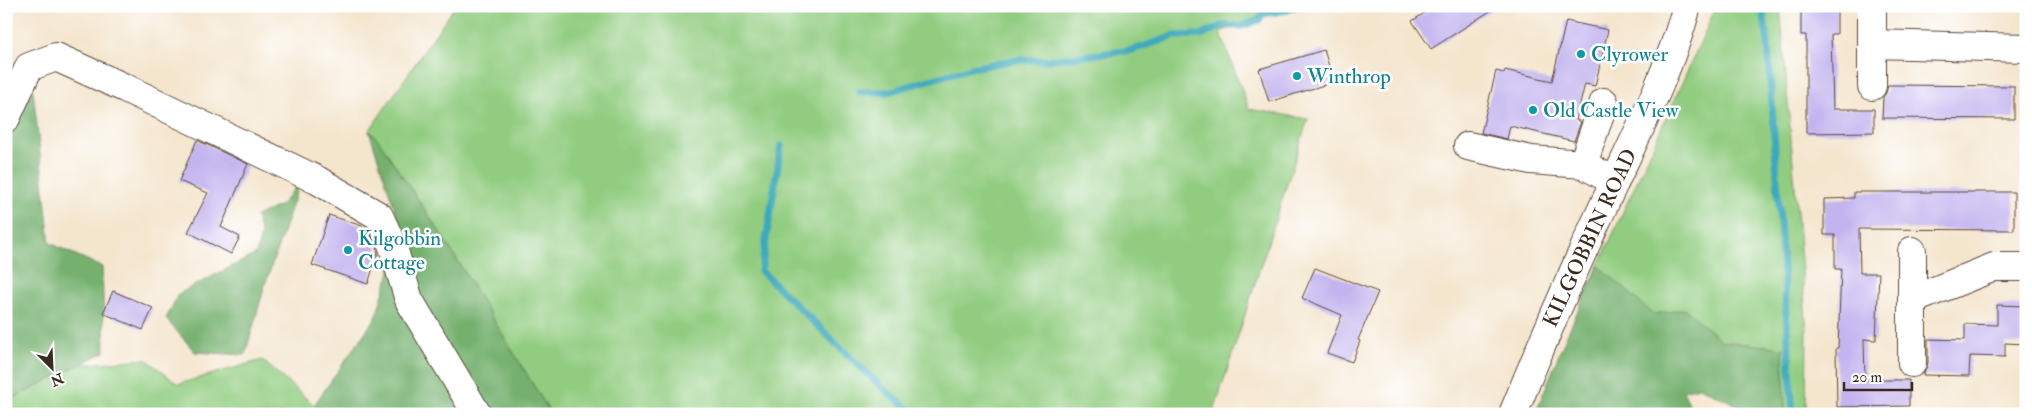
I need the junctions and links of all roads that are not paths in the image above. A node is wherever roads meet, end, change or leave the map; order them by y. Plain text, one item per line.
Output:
1 (1687, 6) edge
2 (1872, 6) edge
3 (1872, 44) junction
4 (2026, 48) edge
5 (1872, 86) dead end
6 (1604, 102) dead end
7 (6, 118) edge
8 (1468, 146) dead end
9 (1583, 164) junction
10 (1615, 182) junction
11 (1912, 251) dead end
12 (2026, 267) edge
13 (1912, 300) junction
14 (1912, 363) dead end
15 (477, 414) edge
16 (1513, 414) edge

1 - 10 street, KILGOBBIN ROAD
2 - 3 street
3 - 4 street
3 - 5 street
6 - 9 street
7 - 15 street
8 - 9 street
9 - 10 street
10 - 16 street, KILGOBBIN ROAD
11 - 13 street
12 - 13 street
13 - 14 street

